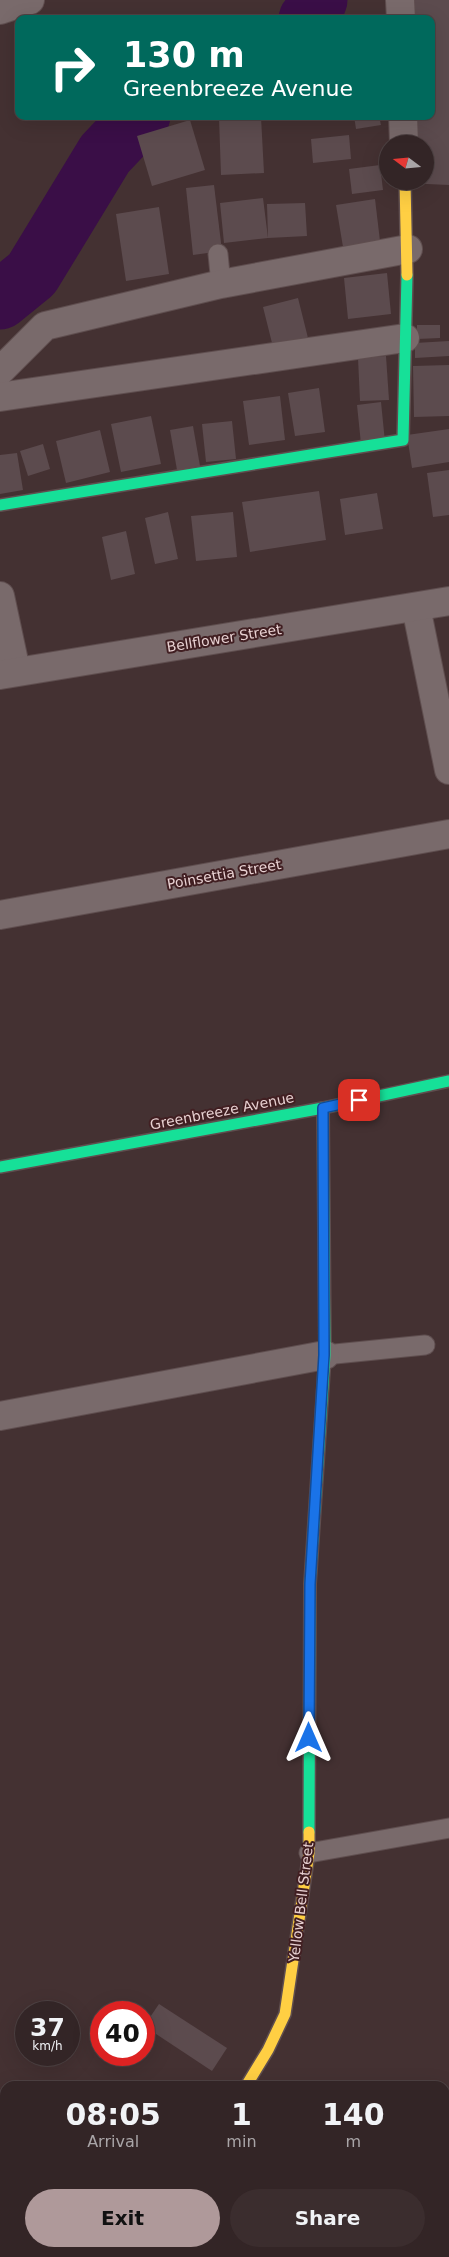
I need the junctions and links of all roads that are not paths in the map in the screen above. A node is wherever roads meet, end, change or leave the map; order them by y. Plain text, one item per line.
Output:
1 (30, 0) edge
2 (400, 0) edge
3 (0, 10) edge
4 (401, 15) edge
5 (403, 120) edge
6 (404, 135) edge
7 (405, 190) edge
8 (408, 249) junction
9 (218, 254) dead end
10 (220, 284) junction
11 (405, 338) junction
12 (0, 371) edge
13 (0, 397) edge
14 (0, 505) edge
15 (0, 596) edge
16 (449, 601) edge
17 (416, 608) junction
18 (8, 673) edge
19 (449, 770) edge
20 (449, 834) edge
21 (0, 915) edge
22 (449, 1081) edge
23 (323, 1108) junction
24 (0, 1168) edge
25 (424, 1345) dead end
26 (324, 1355) junction
27 (0, 1416) edge
28 (449, 1828) edge
29 (309, 1854) junction
30 (249, 2081) edge

1 - 3 street
2 - 4 street
5 - 6 street
7 - 8 street
8 - 10 street
8 - 11 street
9 - 10 lane
10 - 12 street
11 - 13 street
11 - 14 street
15 - 18 street
16 - 17 street, Bellflower Street
17 - 18 street, Bellflower Street
17 - 19 street
20 - 21 street, Poinsettia Street
22 - 23 street, Greenbreeze Avenue
23 - 24 street, Greenbreeze Avenue
23 - 26 street, Yellow Bell Street
25 - 26 lane
26 - 27 street
26 - 29 street, Yellow Bell Street
28 - 29 lane
29 - 30 street, Yellow Bell Street

